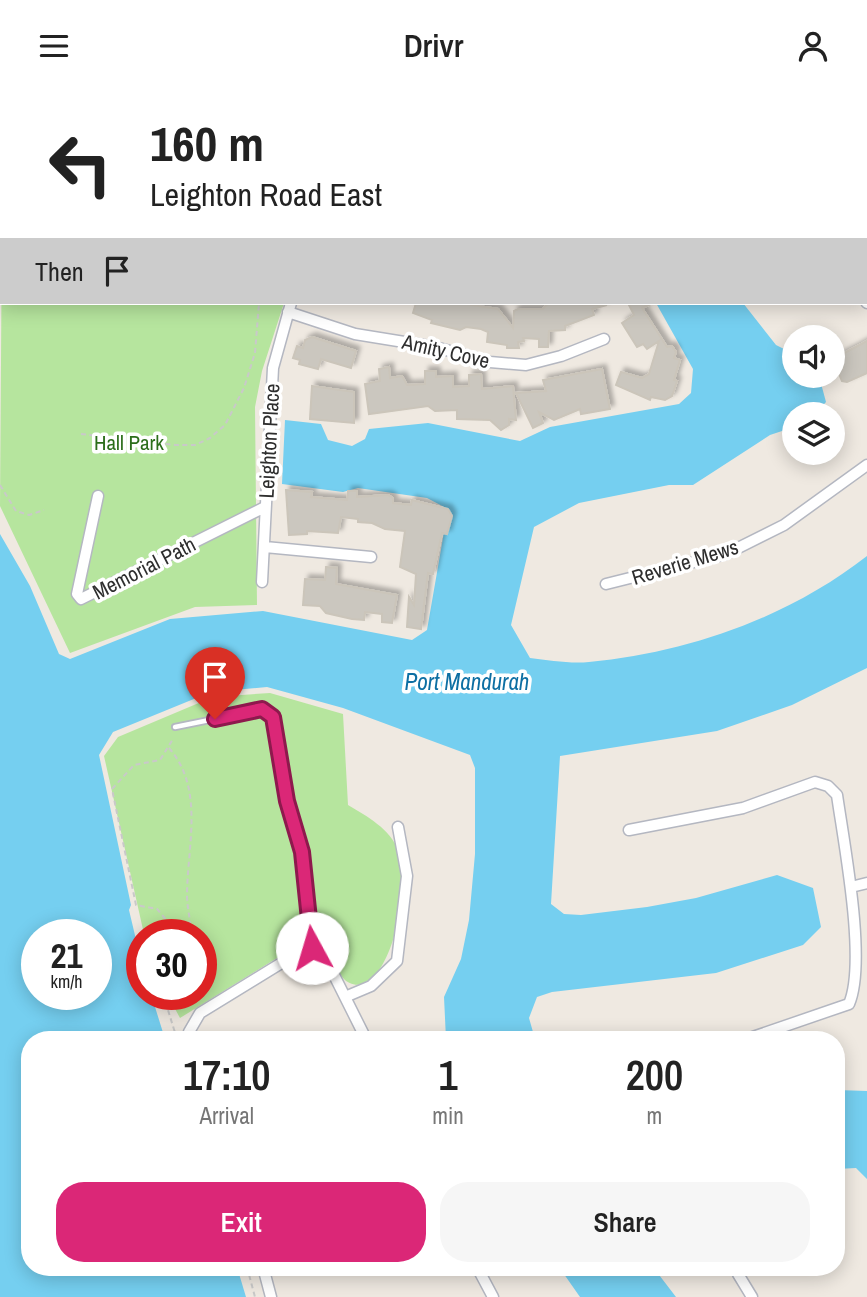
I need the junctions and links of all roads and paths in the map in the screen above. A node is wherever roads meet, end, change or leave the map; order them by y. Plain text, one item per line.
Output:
1 (259, 305) edge
2 (290, 307) edge
3 (604, 339) dead end
4 (81, 434) dead end
5 (867, 465) edge
6 (0, 485) edge
7 (98, 496) dead end
8 (265, 507) junction
9 (44, 510) dead end
10 (265, 547) junction
11 (371, 557) dead end
12 (262, 582) dead end
13 (606, 584) dead end
14 (235, 715) joint
15 (175, 727) dead end
16 (173, 739) dead end
17 (168, 747) junction
18 (398, 827) dead end
19 (629, 830) dead end
20 (867, 883) edge
21 (851, 887) junction
22 (165, 919) edge
23 (188, 919) edge
24 (312, 948) junction
25 (345, 997) junction
26 (168, 1010) edge
27 (175, 1031) edge
28 (191, 1031) edge
29 (362, 1031) edge
30 (771, 1031) edge
31 (249, 1276) edge
32 (265, 1276) edge
33 (482, 1276) edge
34 (739, 1276) edge
35 (255, 1297) edge
36 (271, 1297) edge
37 (493, 1297) edge
38 (752, 1297) edge

1 - 4 path
2 - 3 street, Amity Cove
2 - 8 street, Leighton Place
5 - 13 street, Reverie Mews
6 - 9 path
7 - 8 street, Memorial Path
8 - 10 street, Leighton Place
10 - 11 street
10 - 12 street, Leighton Place
14 - 15 lane
14 - 24 street
16 - 17 path
17 - 22 path
17 - 23 path
18 - 25 street
19 - 21 street
20 - 21 street
21 - 30 street
24 - 25 street
24 - 28 street
25 - 29 street
26 - 27 path
31 - 35 path
32 - 36 street
33 - 37 street
34 - 38 street

